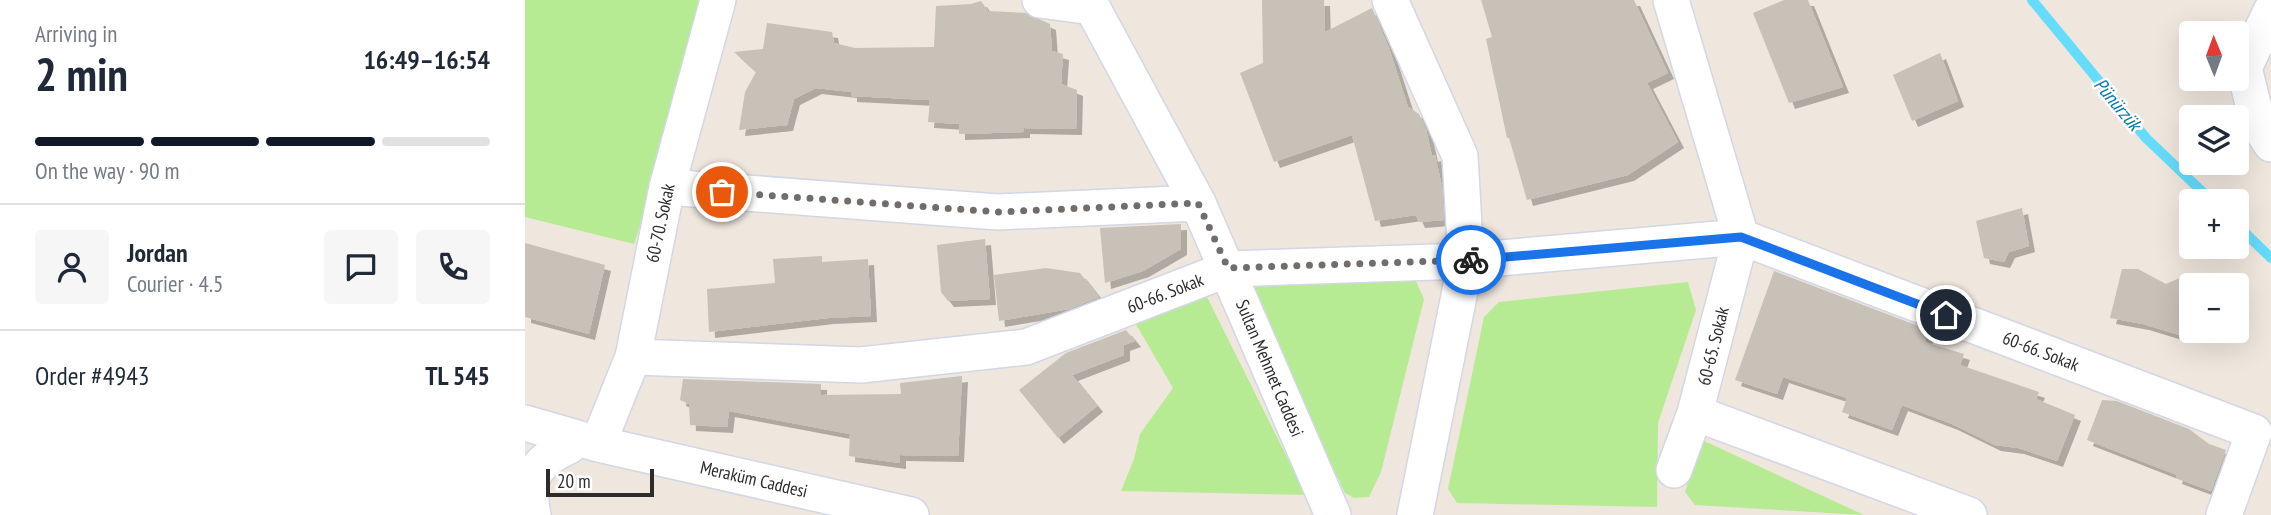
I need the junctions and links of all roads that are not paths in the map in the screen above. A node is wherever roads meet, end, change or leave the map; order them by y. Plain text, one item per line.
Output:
1 (717, 0) edge
2 (1040, 0) edge
3 (1390, 0) edge
4 (1671, 0) edge
5 (1089, 4) edge
6 (2271, 11) edge
7 (2257, 75) edge
8 (2271, 144) edge
9 (667, 187) junction
10 (1198, 203) junction
11 (1741, 237) junction
12 (1466, 261) junction
13 (1228, 268) junction
14 (633, 357) junction
15 (1695, 413) junction
16 (525, 423) edge
17 (583, 445) junction
18 (525, 451) edge
19 (1674, 470) dead end
20 (533, 515) edge
21 (911, 515) edge
22 (1333, 515) edge
23 (1415, 515) edge
24 (1969, 515) edge
25 (2224, 515) edge

1 - 9 street, 60-70. Sokak
2 - 5 street
3 - 12 street
4 - 11 street
5 - 10 street, Sultan Mehmet Caddesi
6 - 7 street
7 - 8 street
9 - 10 street
9 - 14 street, 60-70. Sokak
10 - 13 street, Sultan Mehmet Caddesi
11 - 12 street, 60-66. Sokak
11 - 15 street, 60-65. Sokak
11 - 25 street, 60-66. Sokak
12 - 13 street, 60-66. Sokak
12 - 23 street
13 - 14 street, 60-66. Sokak
13 - 22 street, Sultan Mehmet Caddesi
14 - 17 street, 60-70. Sokak
15 - 19 street, 60-65. Sokak
15 - 24 street
16 - 17 street, Meraküm Caddesi
17 - 18 street, Meraküm Caddesi
17 - 20 street
17 - 21 street, Meraküm Caddesi

